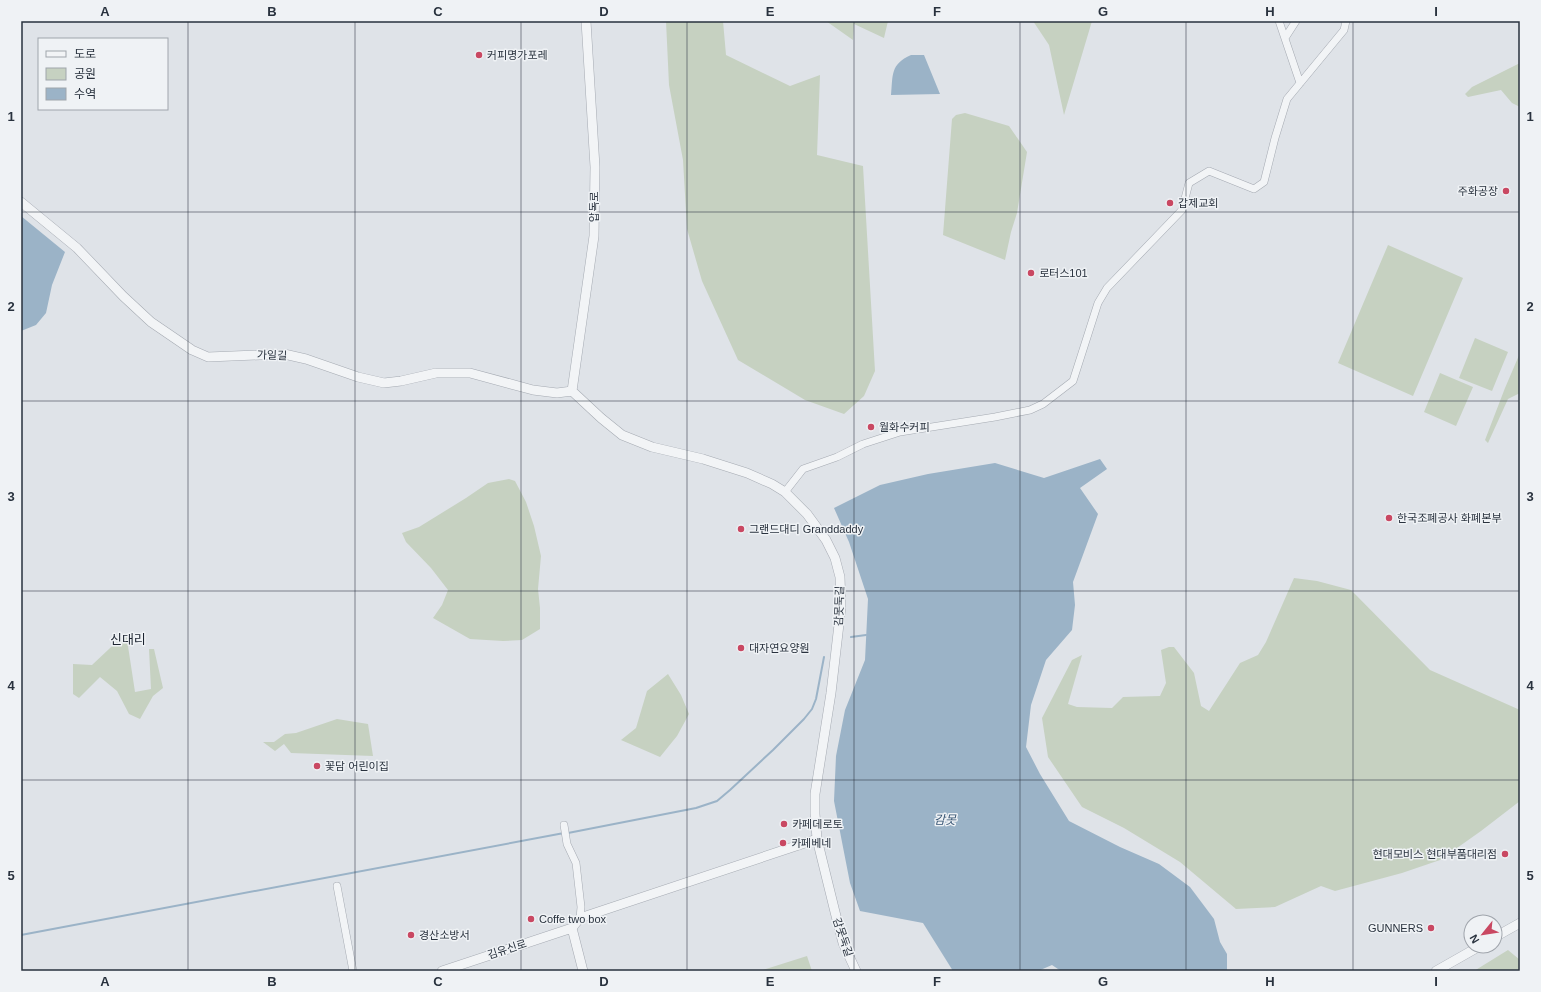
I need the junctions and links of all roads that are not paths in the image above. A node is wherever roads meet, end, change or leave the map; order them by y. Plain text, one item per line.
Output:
1 (586, 21) edge
2 (1279, 21) edge
3 (1296, 21) edge
4 (1346, 21) edge
5 (1285, 38) junction
6 (1300, 83) junction
7 (21, 202) edge
8 (572, 391) junction
9 (785, 492) junction
10 (564, 825) dead end
11 (817, 840) junction
12 (337, 886) dead end
13 (580, 918) junction
14 (1520, 923) edge
15 (572, 928) junction
16 (1503, 933) edge
17 (1466, 954) edge
18 (353, 971) edge
19 (442, 971) edge
20 (583, 971) edge
21 (856, 971) edge
22 (1436, 971) edge

1 - 8 street, 압독로
2 - 5 street
3 - 5 street
4 - 6 street
5 - 6 street
6 - 9 street
7 - 8 street, 가일길
8 - 9 street, 감못둑길
9 - 11 street, 감못둑길
10 - 13 street
11 - 13 street
11 - 21 street, 감못둑길
12 - 18 street
13 - 15 street
14 - 16 street
15 - 19 street, 김유신로
15 - 20 street
17 - 22 street

